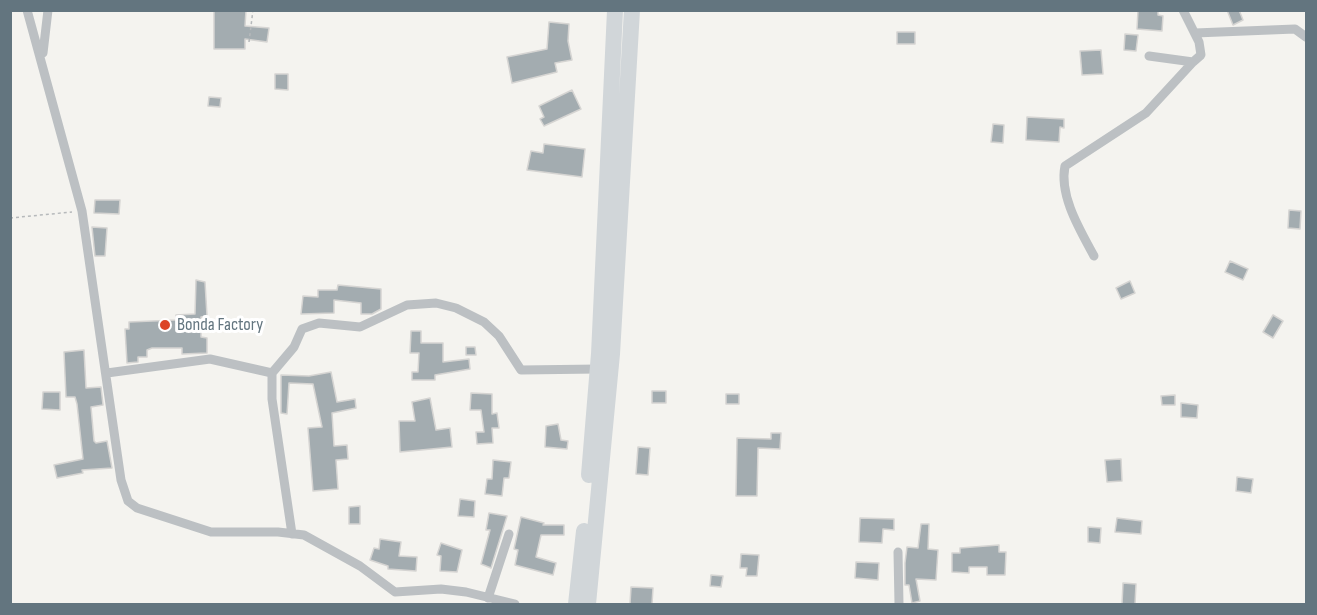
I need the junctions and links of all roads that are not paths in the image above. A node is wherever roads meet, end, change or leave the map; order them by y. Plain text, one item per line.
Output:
1 (27, 10) edge
2 (48, 10) edge
3 (615, 10) edge
4 (632, 10) edge
5 (1183, 10) edge
6 (1195, 33) junction
7 (1306, 37) edge
8 (1149, 56) dead end
9 (42, 59) junction
10 (1193, 63) junction
11 (1094, 256) dead end
12 (598, 369) junction
13 (106, 373) junction
14 (272, 373) junction
15 (292, 534) junction
16 (508, 534) dead end
17 (898, 552) dead end
18 (488, 598) junction
19 (515, 604) edge
20 (576, 604) edge
21 (588, 604) edge
22 (899, 604) edge

1 - 9 street
2 - 9 street
3 - 12 highway
4 - 21 highway
5 - 6 street
6 - 7 street
6 - 10 street
8 - 10 street
9 - 13 street
10 - 11 street
12 - 14 street
12 - 20 highway
13 - 14 street
13 - 15 street
14 - 15 street
15 - 18 street
16 - 18 street
17 - 22 street
18 - 19 street

